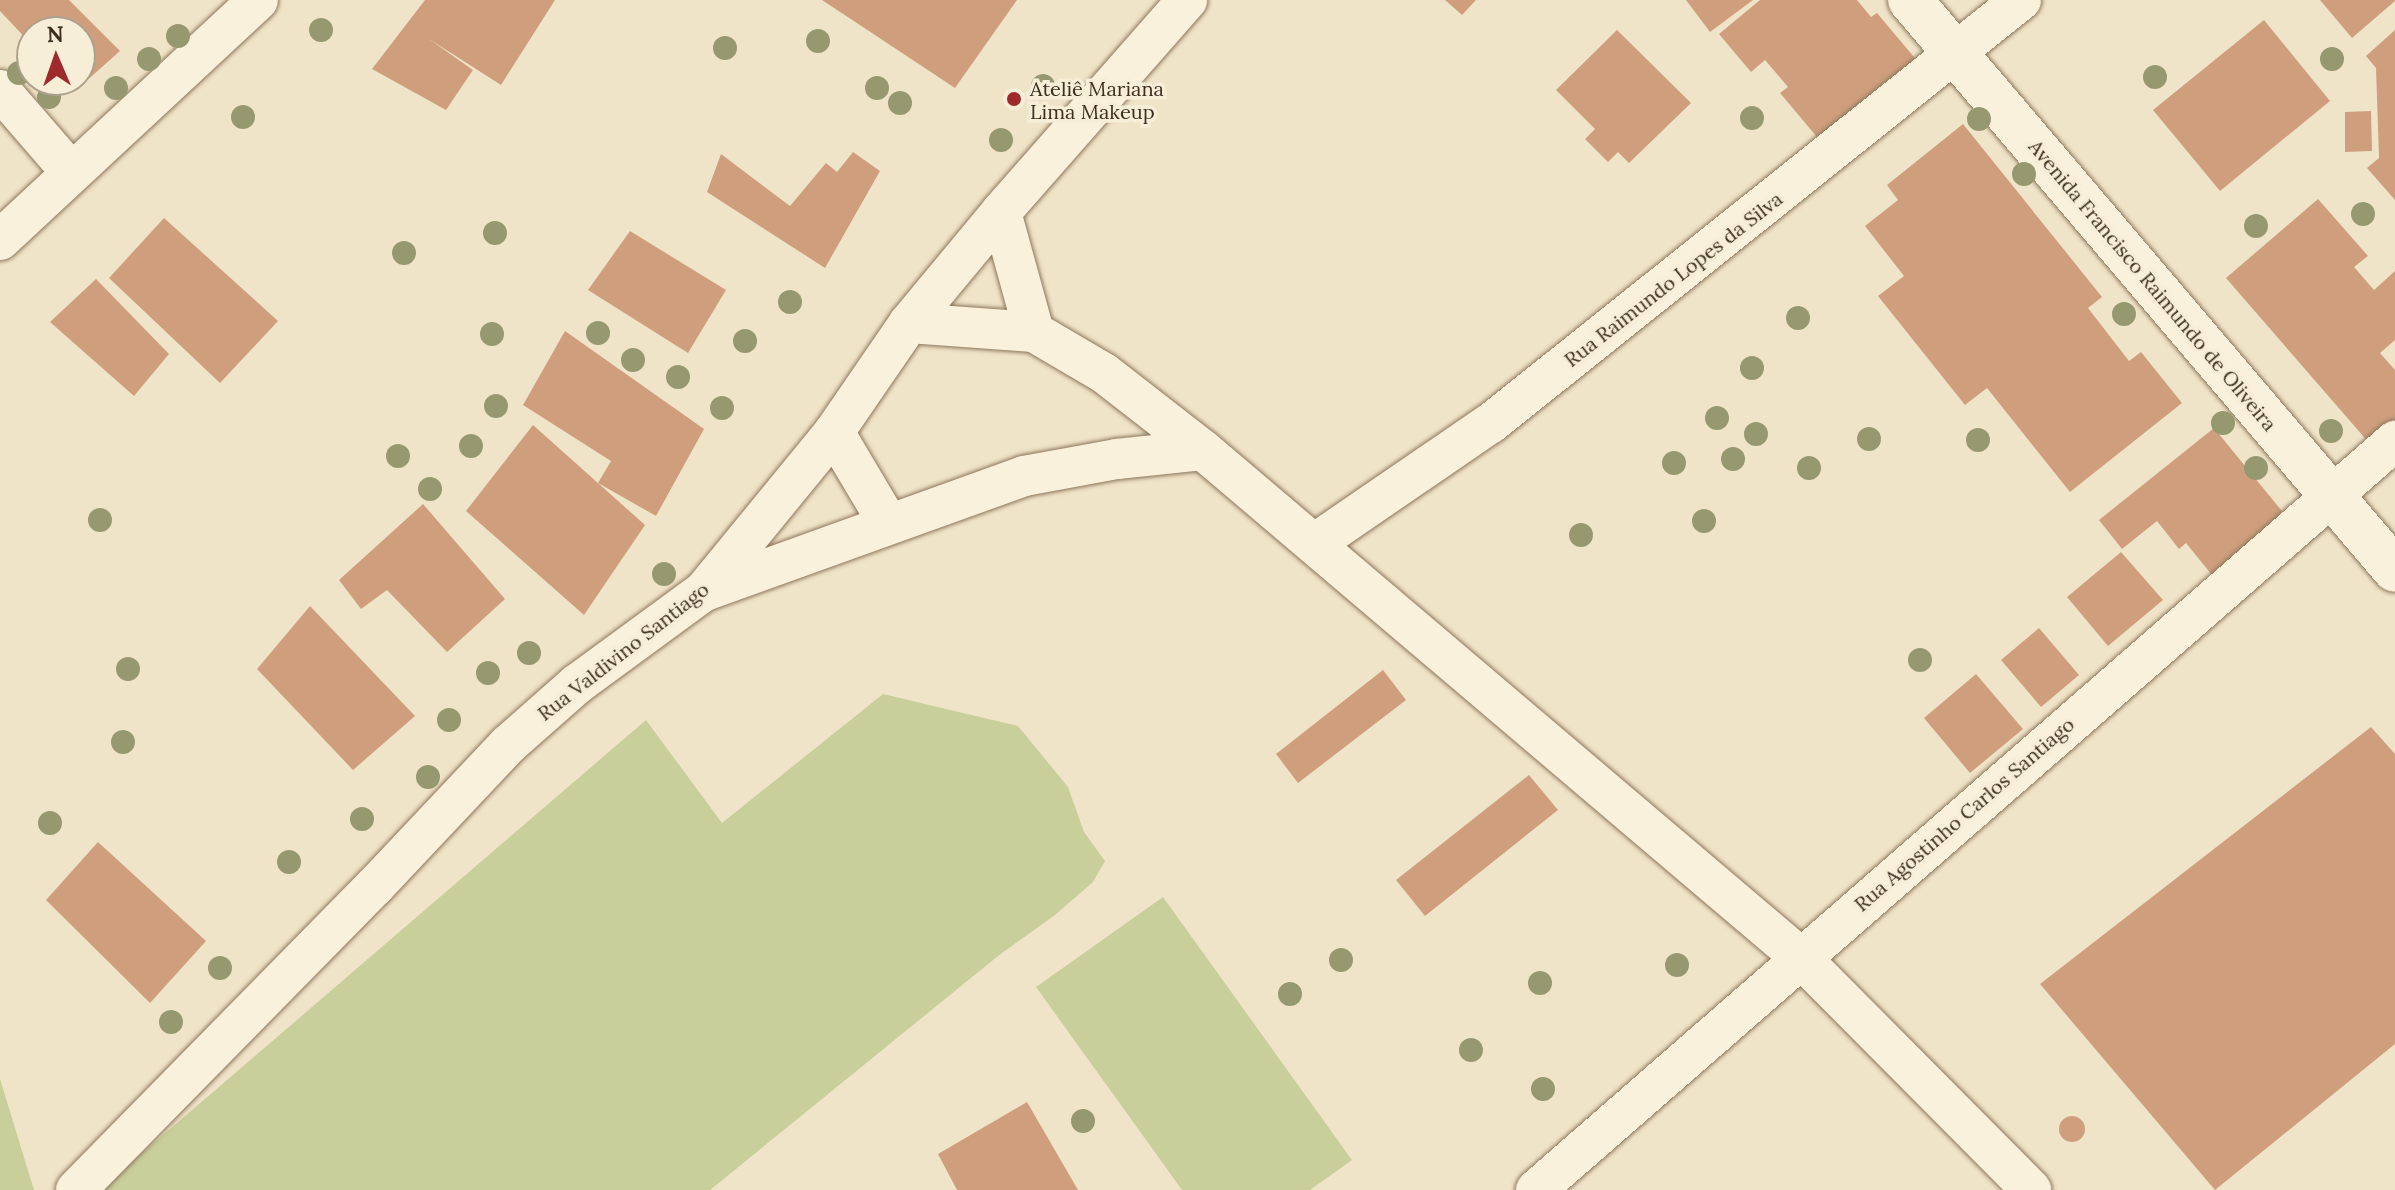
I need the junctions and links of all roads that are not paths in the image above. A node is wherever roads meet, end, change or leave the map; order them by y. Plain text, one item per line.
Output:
1 (258, 0) edge
2 (1187, 0) edge
3 (1910, 0) edge
4 (2021, 0) edge
5 (1955, 54) junction
6 (0, 90) edge
7 (71, 172) junction
8 (1001, 212) junction
9 (0, 240) edge
10 (909, 323) junction
11 (1034, 332) junction
12 (834, 432) junction
13 (2395, 441) edge
14 (1203, 450) junction
15 (2332, 495) junction
16 (888, 523) junction
17 (1314, 544) junction
18 (2395, 570) edge
19 (704, 591) junction
20 (1800, 957) junction
21 (76, 1190) edge
22 (1536, 1190) edge
23 (2031, 1190) edge

1 - 7 street
2 - 8 street, Rua Valdivino Santiago
3 - 5 street, Avenida Francisco Raimundo de Oliveira
4 - 5 street, Rua Raimundo Lopes da Silva
5 - 15 street, Avenida Francisco Raimundo de Oliveira
5 - 17 street, Rua Raimundo Lopes da Silva
6 - 7 street
7 - 9 street
8 - 10 street, Rua Valdivino Santiago
8 - 11 street
10 - 11 street
10 - 12 street, Rua Valdivino Santiago
11 - 14 street
12 - 16 street
12 - 19 street, Rua Valdivino Santiago
13 - 15 street, Rua Agostinho Carlos Santiago
14 - 16 street
14 - 17 street
15 - 18 street, Avenida Francisco Raimundo de Oliveira
15 - 20 street, Rua Agostinho Carlos Santiago
16 - 19 street
17 - 20 street
19 - 21 street, Rua Valdivino Santiago
20 - 22 street, Rua Agostinho Carlos Santiago
20 - 23 street

